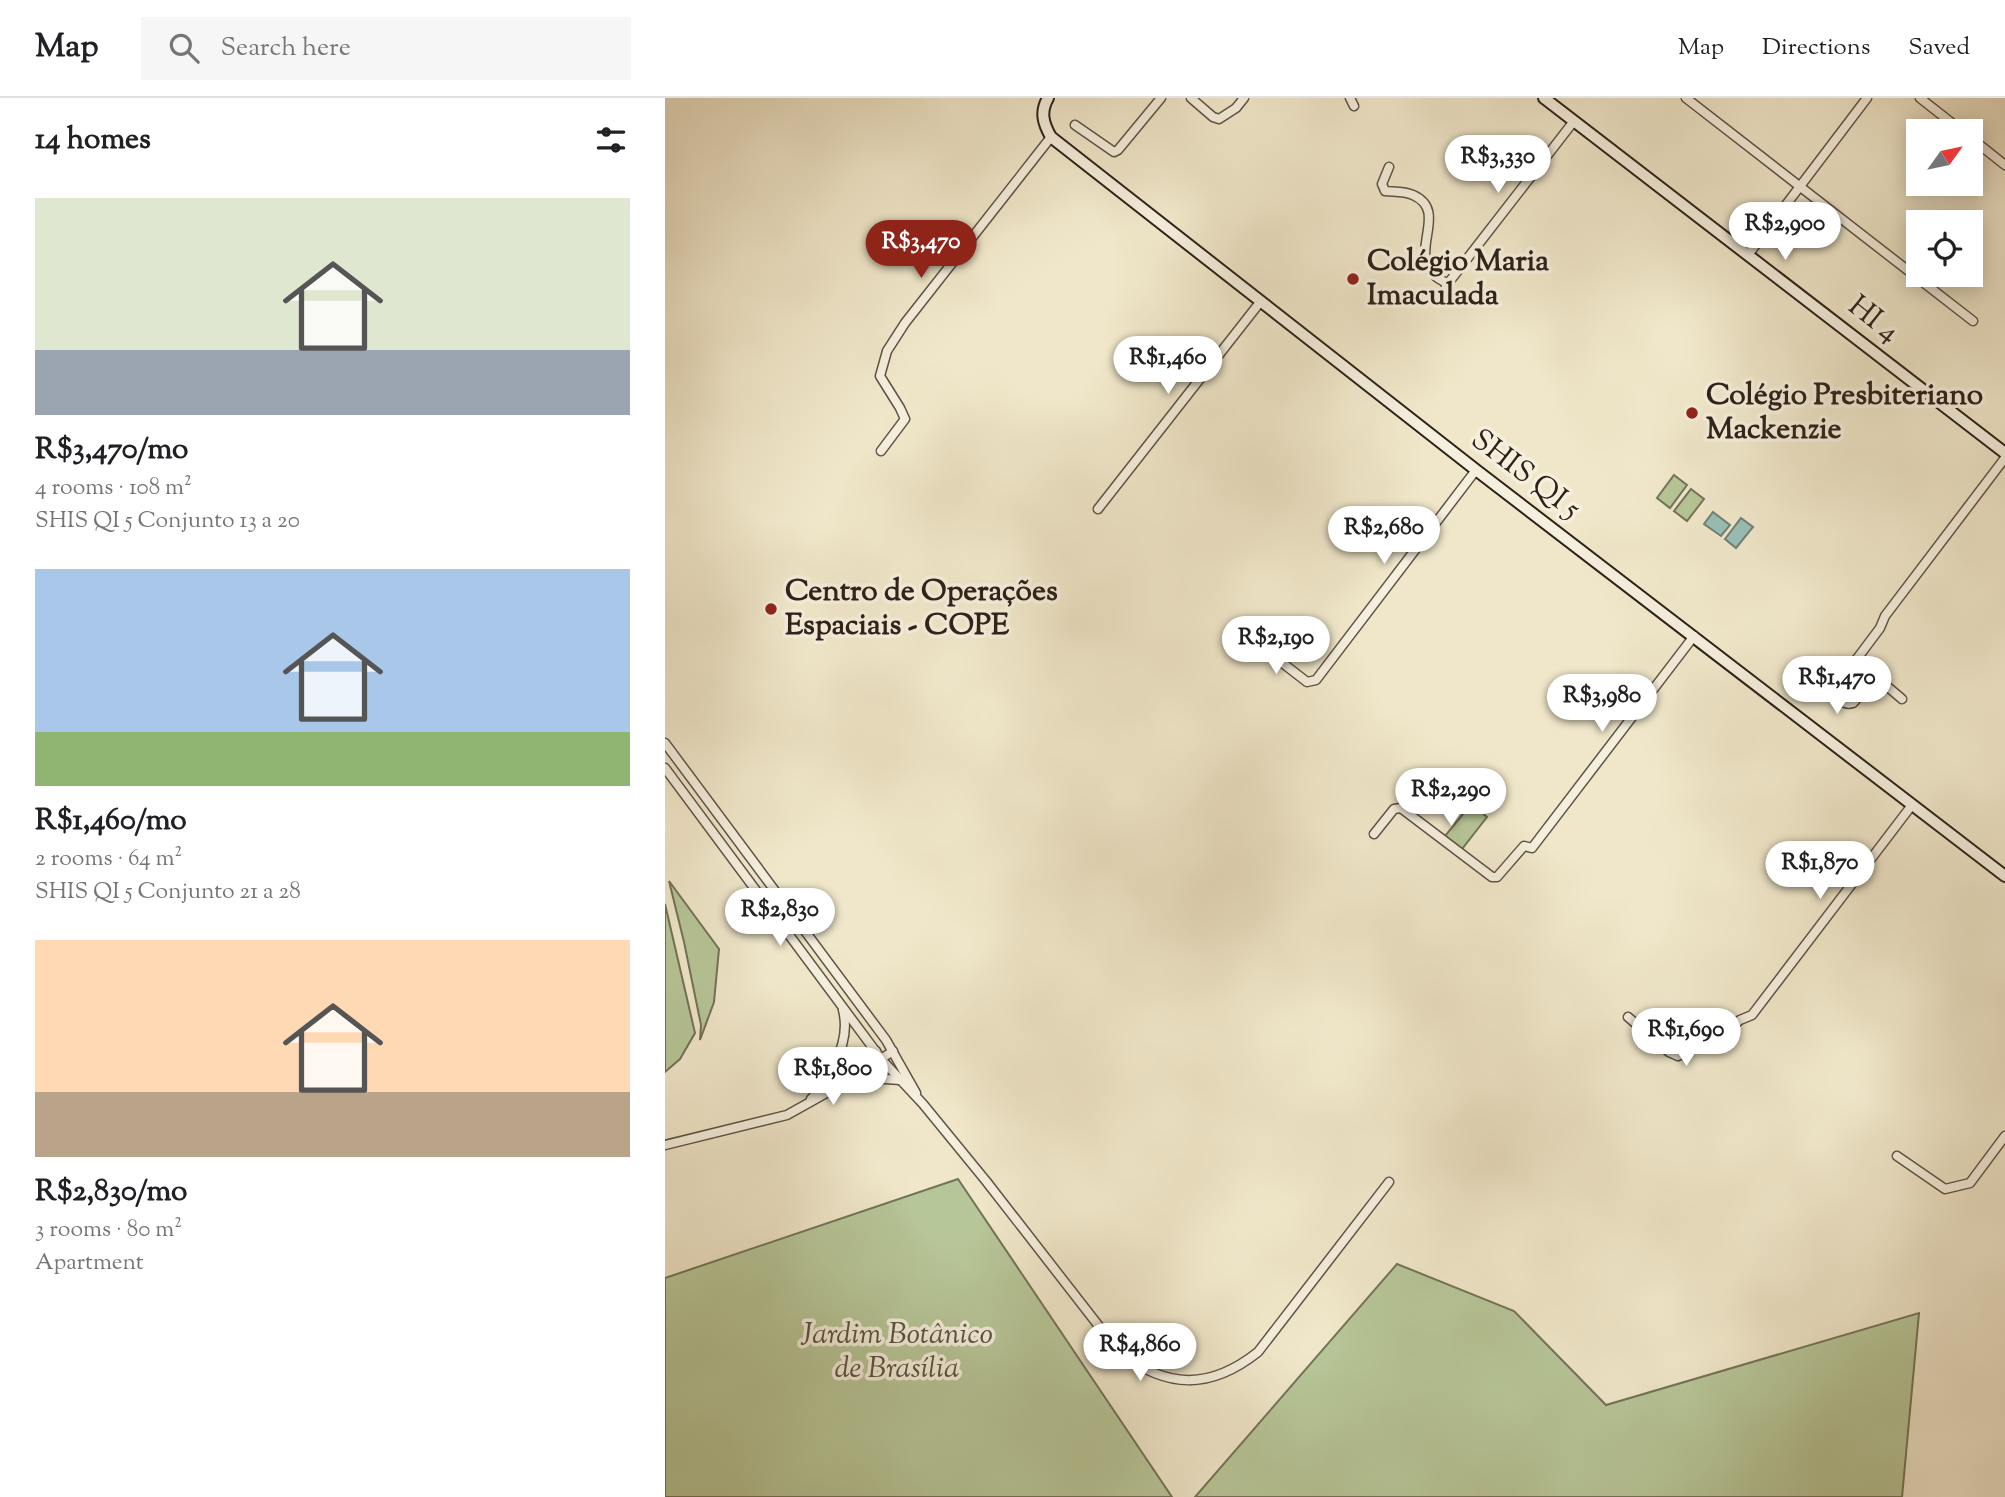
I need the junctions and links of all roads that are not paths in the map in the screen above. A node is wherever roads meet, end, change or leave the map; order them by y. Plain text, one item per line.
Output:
1 (1048, 98) edge
2 (1161, 98) edge
3 (1191, 98) edge
4 (1244, 98) edge
5 (1544, 98) edge
6 (1686, 98) edge
7 (1867, 98) edge
8 (1920, 98) edge
9 (1947, 119) edge
10 (1574, 121) junction
11 (1075, 125) dead end
12 (1051, 137) junction
13 (1983, 147) edge
14 (2005, 164) edge
15 (1389, 167) dead end
16 (1800, 187) junction
17 (1748, 255) junction
18 (1261, 301) junction
19 (1973, 321) dead end
20 (881, 451) dead end
21 (2005, 455) edge
22 (1476, 470) junction
23 (1098, 509) dead end
24 (1245, 634) dead end
25 (1694, 636) junction
26 (1856, 660) junction
27 (1842, 674) dead end
28 (1902, 699) dead end
29 (665, 743) edge
30 (665, 768) edge
31 (1912, 805) junction
32 (1374, 834) dead end
33 (2005, 876) edge
34 (843, 1007) junction
35 (1628, 1017) dead end
36 (876, 1051) junction
37 (893, 1051) junction
38 (882, 1060) junction
39 (900, 1080) junction
40 (846, 1082) junction
41 (824, 1085) junction
42 (923, 1104) junction
43 (805, 1106) junction
44 (2005, 1136) edge
45 (665, 1145) edge
46 (1897, 1156) dead end
47 (1389, 1182) dead end

1 - 12 street
2 - 11 street
3 - 4 street
5 - 10 street, HI 4
6 - 16 street
7 - 16 street
8 - 9 street
10 - 15 street
10 - 17 street, HI 4
12 - 18 street, SHIS QI 5
12 - 20 street
13 - 14 street
16 - 17 street
16 - 19 street
17 - 21 street, HI 4
18 - 22 street, SHIS QI 5
18 - 23 street
21 - 26 street
22 - 24 street
22 - 25 street, SHIS QI 5
25 - 31 street, SHIS QI 5
25 - 32 street
26 - 27 street
26 - 28 street
29 - 37 street
30 - 34 street
31 - 33 street, SHIS QI 5
31 - 35 street
34 - 36 street
34 - 41 street
36 - 38 street
36 - 41 street
37 - 38 street
37 - 42 street
38 - 39 street
38 - 40 street
39 - 40 street
39 - 42 street
40 - 43 street
41 - 43 street
42 - 47 street
43 - 45 street
44 - 46 street

